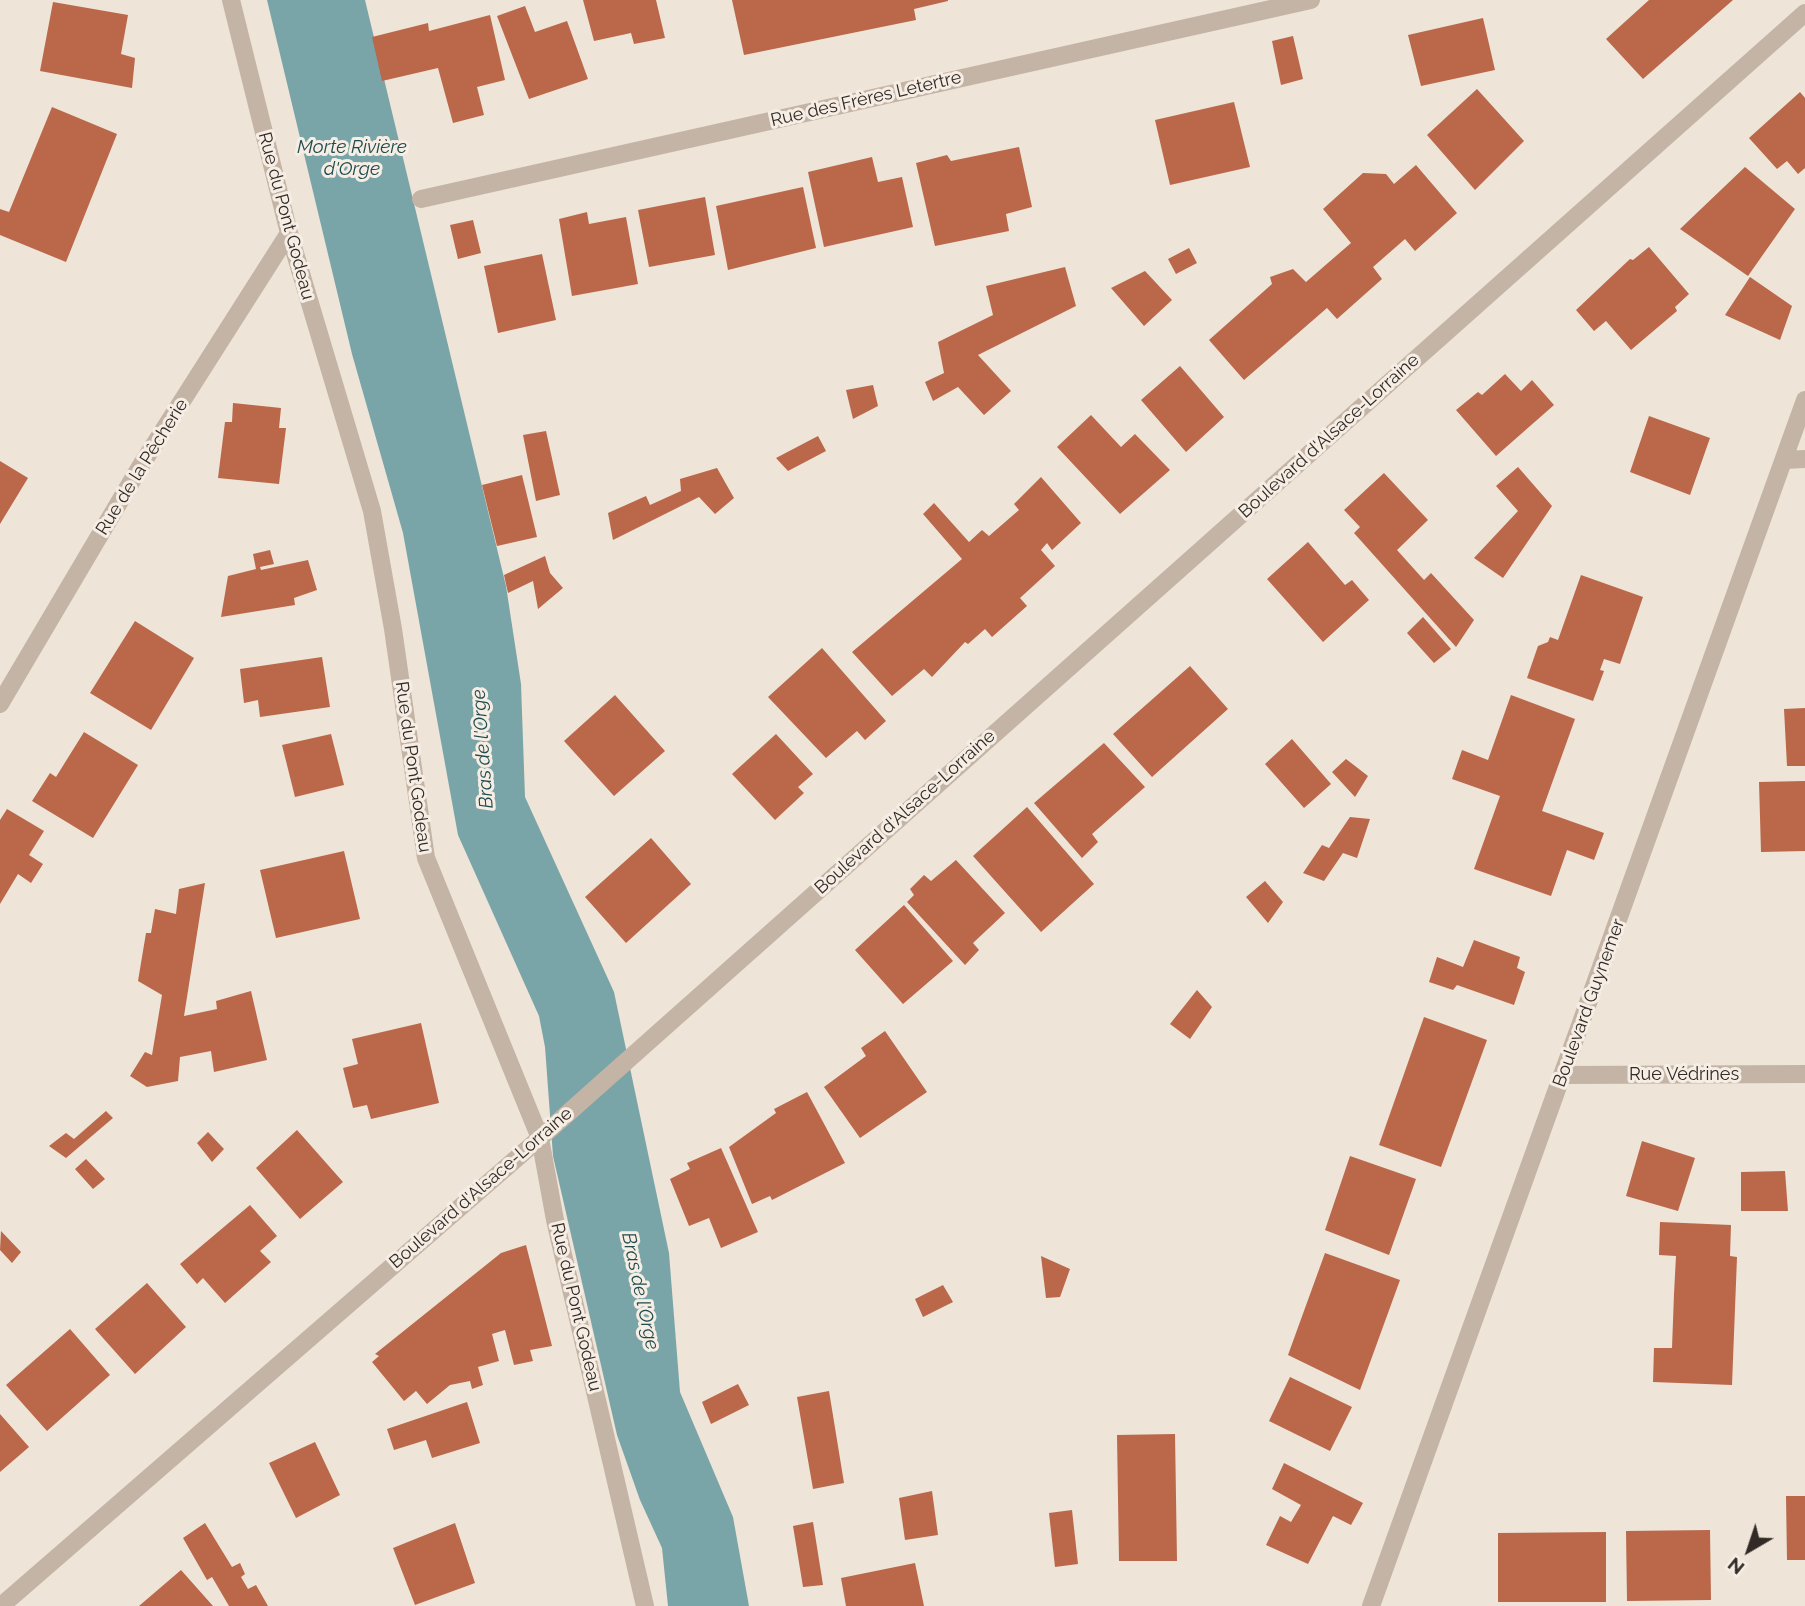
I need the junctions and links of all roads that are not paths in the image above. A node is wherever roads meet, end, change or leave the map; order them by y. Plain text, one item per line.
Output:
1 (231, 0) edge
2 (1311, 0) edge
3 (1805, 13) edge
4 (421, 199) dead end
5 (289, 233) junction
6 (1805, 400) edge
7 (1805, 459) edge
8 (1784, 460) junction
9 (0, 704) edge
10 (1805, 1074) edge
11 (1563, 1075) junction
12 (540, 1138) junction
13 (1, 1606) edge
14 (645, 1606) edge
15 (1371, 1606) edge

1 - 5 street, Rue du Pont Godeau
2 - 4 street, Rue des Frères Letertre
3 - 12 street, Boulevard d'Alsace-Lorraine
5 - 9 street, Rue de la Pêcherie
5 - 12 street, Rue du Pont Godeau
6 - 8 street, Boulevard Guynemer
7 - 8 street
8 - 11 street, Boulevard Guynemer
10 - 11 street, Rue Védrines
11 - 15 street, Boulevard Guynemer
12 - 13 street, Boulevard d'Alsace-Lorraine
12 - 14 street, Rue du Pont Godeau

